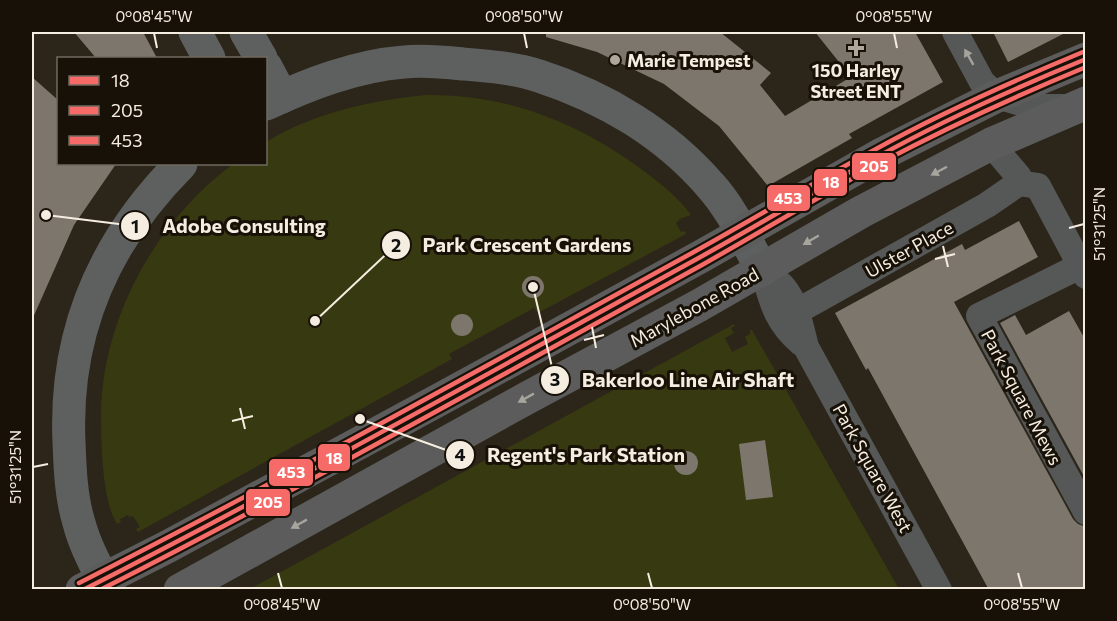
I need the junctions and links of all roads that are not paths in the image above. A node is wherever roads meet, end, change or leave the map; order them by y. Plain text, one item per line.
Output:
1 (195, 32) edge
2 (246, 32) edge
3 (955, 32) edge
4 (208, 57) edge
5 (260, 57) edge
6 (1086, 60) edge
7 (267, 71) edge
8 (997, 96) junction
9 (274, 100) edge
10 (1082, 105) edge
11 (991, 144) junction
12 (180, 165) edge
13 (1019, 183) junction
14 (741, 232) junction
15 (762, 270) junction
16 (1083, 271) edge
17 (796, 312) junction
18 (806, 347) junction
19 (1086, 512) edge
20 (98, 586) edge
21 (180, 590) edge
22 (939, 590) edge

1 - 4 main road
2 - 5 main road
8 -> 3 street
6 - 8 highway
7 - 9 main road
8 - 10 street
8 - 14 highway
9 - 14 main road, Park Square West
10 - 11 highway, Marylebone Road
11 - 13 street
11 -> 15 highway, Marylebone Road
12 - 20 main road
13 - 16 street
13 - 17 street, Ulster Place
14 - 15 main road, Park Square West
14 - 20 highway
15 - 17 street, Park Square West
15 - 18 street, Park Square West
15 -> 21 highway, Marylebone Road
16 - 19 street, Park Square Mews
17 - 18 street, Park Square West
18 - 22 street, Park Square West

